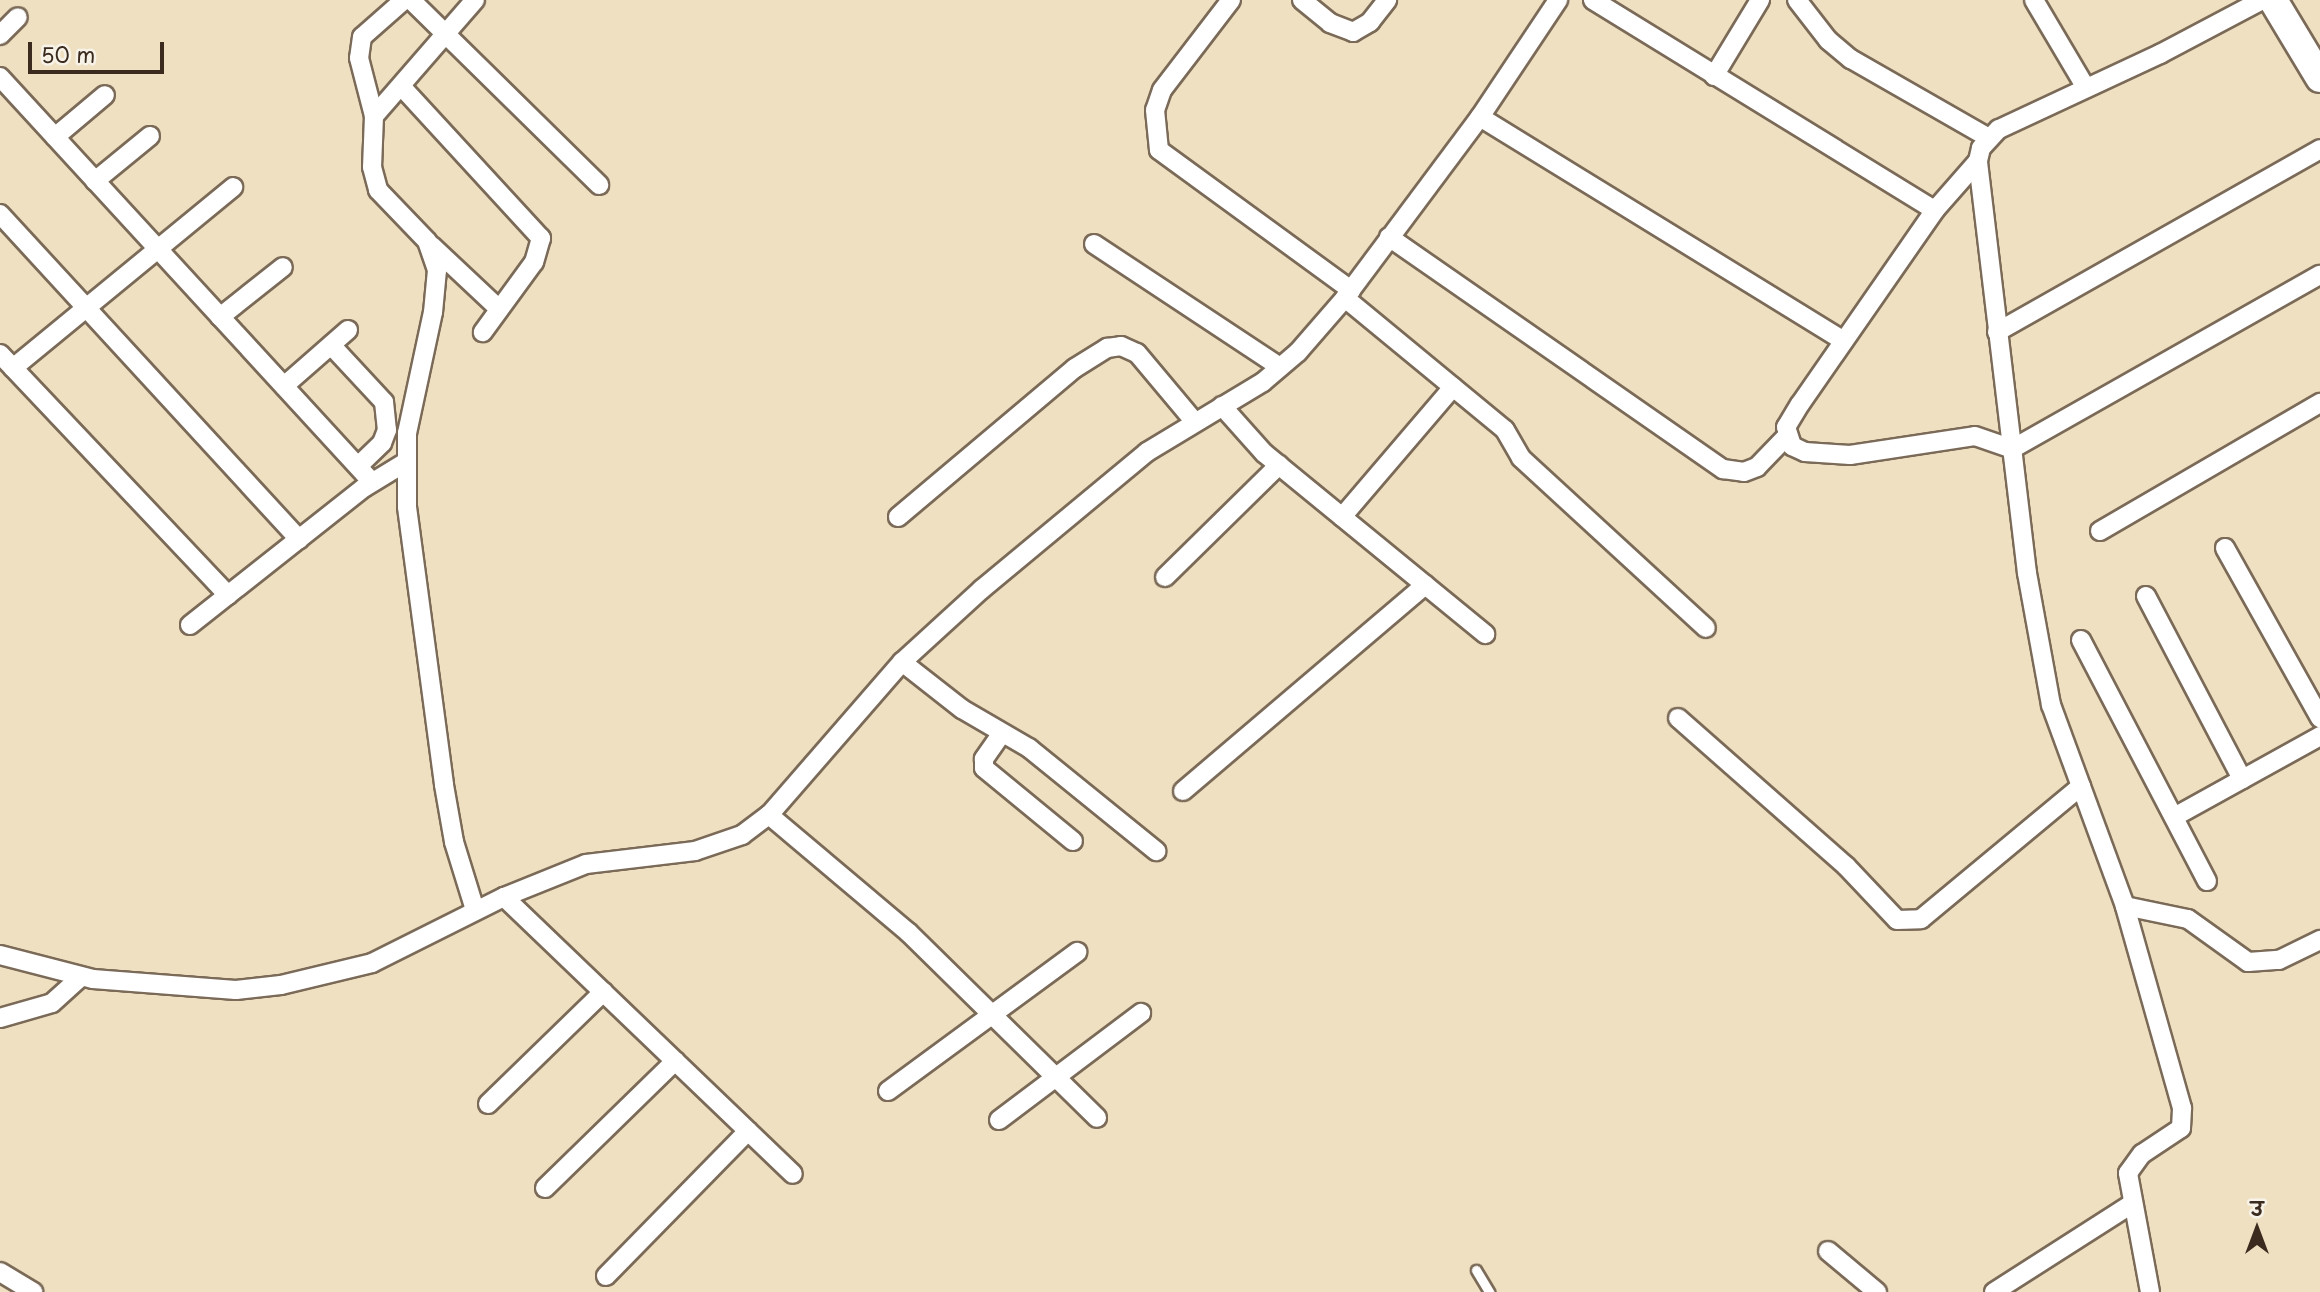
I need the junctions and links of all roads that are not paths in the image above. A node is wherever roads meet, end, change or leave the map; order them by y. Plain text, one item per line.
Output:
1 (404, 0) edge
2 (411, 0) edge
3 (475, 0) edge
4 (1231, 0) edge
5 (1302, 0) edge
6 (1387, 0) edge
7 (1558, 0) edge
8 (1593, 0) edge
9 (1760, 0) edge
10 (1797, 0) edge
11 (2034, 0) edge
12 (2262, 0) edge
13 (2273, 0) edge
14 (18, 16) dead end
15 (0, 34) edge
16 (444, 37) junction
17 (1714, 76) junction
18 (0, 77) edge
19 (2320, 78) edge
20 (401, 86) junction
21 (2085, 88) junction
22 (105, 95) dead end
23 (374, 116) junction
24 (1480, 117) junction
25 (150, 136) dead end
26 (55, 137) junction
27 (1989, 138) junction
28 (2320, 149) edge
29 (1978, 161) junction
30 (95, 181) junction
31 (599, 185) dead end
32 (233, 187) dead end
33 (1935, 210) junction
34 (0, 214) edge
35 (1389, 237) junction
36 (427, 241) junction
37 (1094, 244) dead end
38 (157, 248) junction
39 (283, 267) dead end
40 (2320, 275) edge
41 (1348, 294) junction
42 (85, 307) junction
43 (499, 309) junction
44 (220, 317) junction
45 (348, 330) dead end
46 (483, 332) dead end
47 (1997, 332) junction
48 (1844, 341) junction
49 (331, 345) junction
50 (0, 354) edge
51 (1280, 367) junction
52 (13, 368) junction
53 (284, 386) junction
54 (1453, 387) junction
55 (2320, 403) edge
56 (1222, 406) junction
57 (1194, 421) junction
58 (1786, 437) junction
59 (2012, 449) junction
60 (406, 462) junction
61 (1279, 465) junction
62 (358, 466) junction
63 (372, 482) junction
64 (898, 517) dead end
65 (1342, 517) junction
66 (2100, 531) dead end
67 (299, 539) junction
68 (2225, 548) dead end
69 (1165, 577) dead end
70 (1425, 585) junction
71 (228, 595) junction
72 (2146, 596) dead end
73 (190, 625) dead end
74 (1706, 628) dead end
75 (1485, 634) dead end
76 (2081, 640) dead end
77 (902, 662) junction
78 (2320, 718) edge
79 (1678, 719) dead end
80 (1002, 733) junction
81 (2320, 736) edge
82 (2242, 779) junction
83 (2081, 786) junction
84 (1183, 791) dead end
85 (769, 816) junction
86 (2174, 817) junction
87 (1073, 841) dead end
88 (1156, 851) dead end
89 (2207, 881) dead end
90 (503, 897) junction
91 (2125, 906) junction
92 (475, 910) junction
93 (2320, 940) edge
94 (1077, 953) dead end
95 (0, 955) edge
96 (81, 977) junction
97 (603, 992) junction
98 (1141, 1013) dead end
99 (994, 1014) junction
100 (0, 1018) edge
101 (675, 1061) junction
102 (1056, 1078) junction
103 (888, 1091) dead end
104 (488, 1104) dead end
105 (1097, 1118) dead end
106 (999, 1119) dead end
107 (748, 1131) junction
108 (793, 1174) dead end
109 (545, 1188) dead end
110 (2133, 1203) junction
111 (1828, 1251) dead end
112 (1476, 1270) dead end
113 (0, 1272) edge
114 (606, 1276) dead end
115 (33, 1292) edge
116 (1489, 1292) edge
117 (1877, 1292) edge
118 (1994, 1292) edge
119 (2150, 1292) edge

1 - 23 street
2 - 16 street
3 - 16 street
4 - 41 street
5 - 6 street
7 - 24 street
8 - 17 street
9 - 17 street
10 - 27 street
11 - 21 street
12 - 21 street
13 - 19 main road
14 - 15 street
16 - 20 street
16 - 31 street
17 - 33 street
18 - 26 street
20 - 23 street
20 - 43 street
21 - 27 street
22 - 26 street
23 - 36 street
24 - 35 street
24 - 48 street
25 - 30 street
26 - 30 street
27 - 29 street
28 - 47 street
29 - 33 street
29 - 47 street
30 - 38 street
32 - 38 street
33 - 48 street
34 - 42 street
35 - 41 street
35 - 58 street
36 - 43 street
36 - 60 street
37 - 51 street
38 - 42 street
38 - 44 street
39 - 44 street
40 - 59 street
41 - 51 street
41 - 54 street
42 - 52 street
42 - 67 street
43 - 46 street
44 - 53 street
45 - 49 street
47 - 59 street
48 - 58 street
49 - 53 street
49 - 62 street
50 - 52 street
51 - 56 street
52 - 71 street
53 - 62 street
54 - 65 street
54 - 74 street
55 - 66 street
56 - 57 street
56 - 61 street
57 - 64 street
57 - 77 street
58 - 59 street
59 - 83 street
60 - 63 street
60 - 92 street
61 - 65 street
61 - 69 street
62 - 63 street
63 - 67 street
65 - 70 street
67 - 71 street
68 - 78 street
70 - 75 street
70 - 84 street
71 - 73 street
72 - 82 street
76 - 86 street
77 - 80 street
77 - 85 street
79 - 83 street
80 - 87 street
80 - 88 street
81 - 82 street
82 - 86 street
83 - 91 street
85 - 90 street
85 - 99 street
86 - 89 street
90 - 92 street
90 - 97 street
91 - 93 street
91 - 110 street
92 - 96 street
94 - 99 street
95 - 96 street
96 - 100 street
97 - 101 street
97 - 104 street
98 - 102 street
99 - 102 street
99 - 103 street
101 - 107 street
101 - 109 street
102 - 105 street
102 - 106 street
107 - 108 street
107 - 114 street
110 - 118 street
110 - 119 street
111 - 117 street
112 - 116 lane
113 - 115 street

